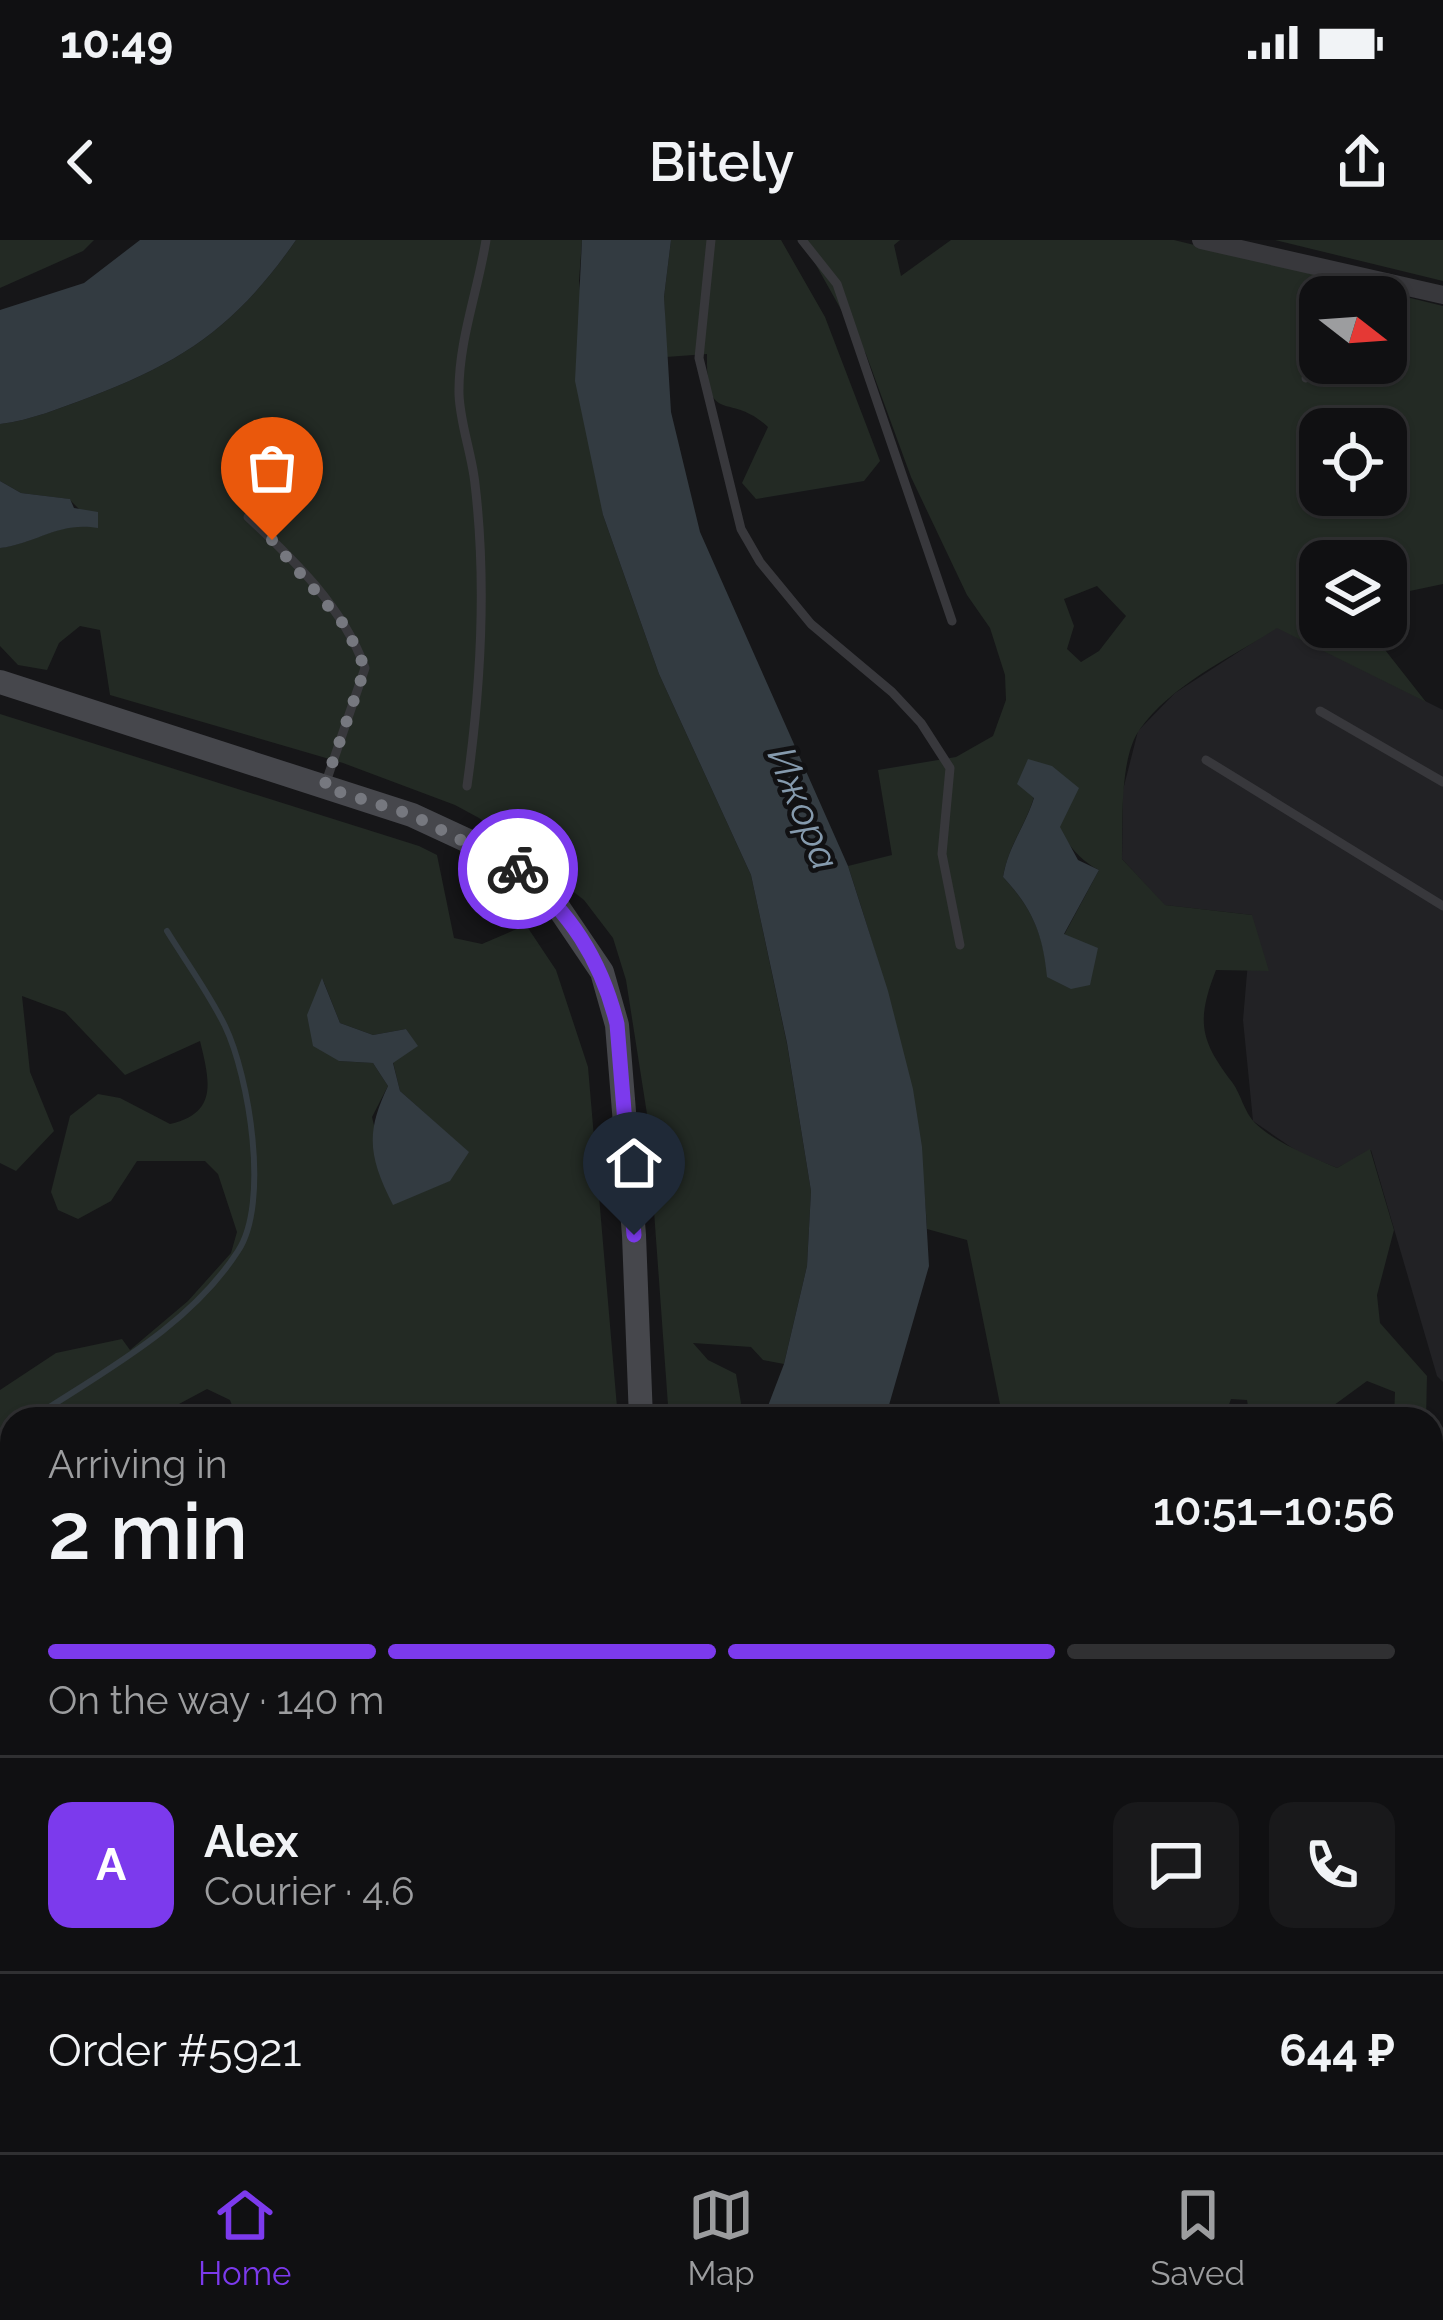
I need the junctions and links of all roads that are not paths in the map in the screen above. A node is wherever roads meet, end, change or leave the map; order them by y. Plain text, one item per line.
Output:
1 (487, 240) edge
2 (711, 240) edge
3 (802, 240) edge
4 (1201, 240) edge
5 (1342, 272) junction
6 (1341, 276) edge
7 (1443, 295) edge
8 (248, 517) dead end
9 (952, 621) dead end
10 (0, 684) edge
11 (1320, 711) dead end
12 (1206, 760) dead end
13 (1443, 782) edge
14 (467, 786) dead end
15 (324, 787) junction
16 (1443, 906) edge
17 (960, 945) dead end
18 (639, 1407) edge

1 - 14 lane
2 - 17 lane
3 - 9 lane
4 - 5 street
5 - 6 lane
5 - 7 street
8 - 15 lane
10 - 15 main road
11 - 13 lane
12 - 16 lane
15 - 18 main road

